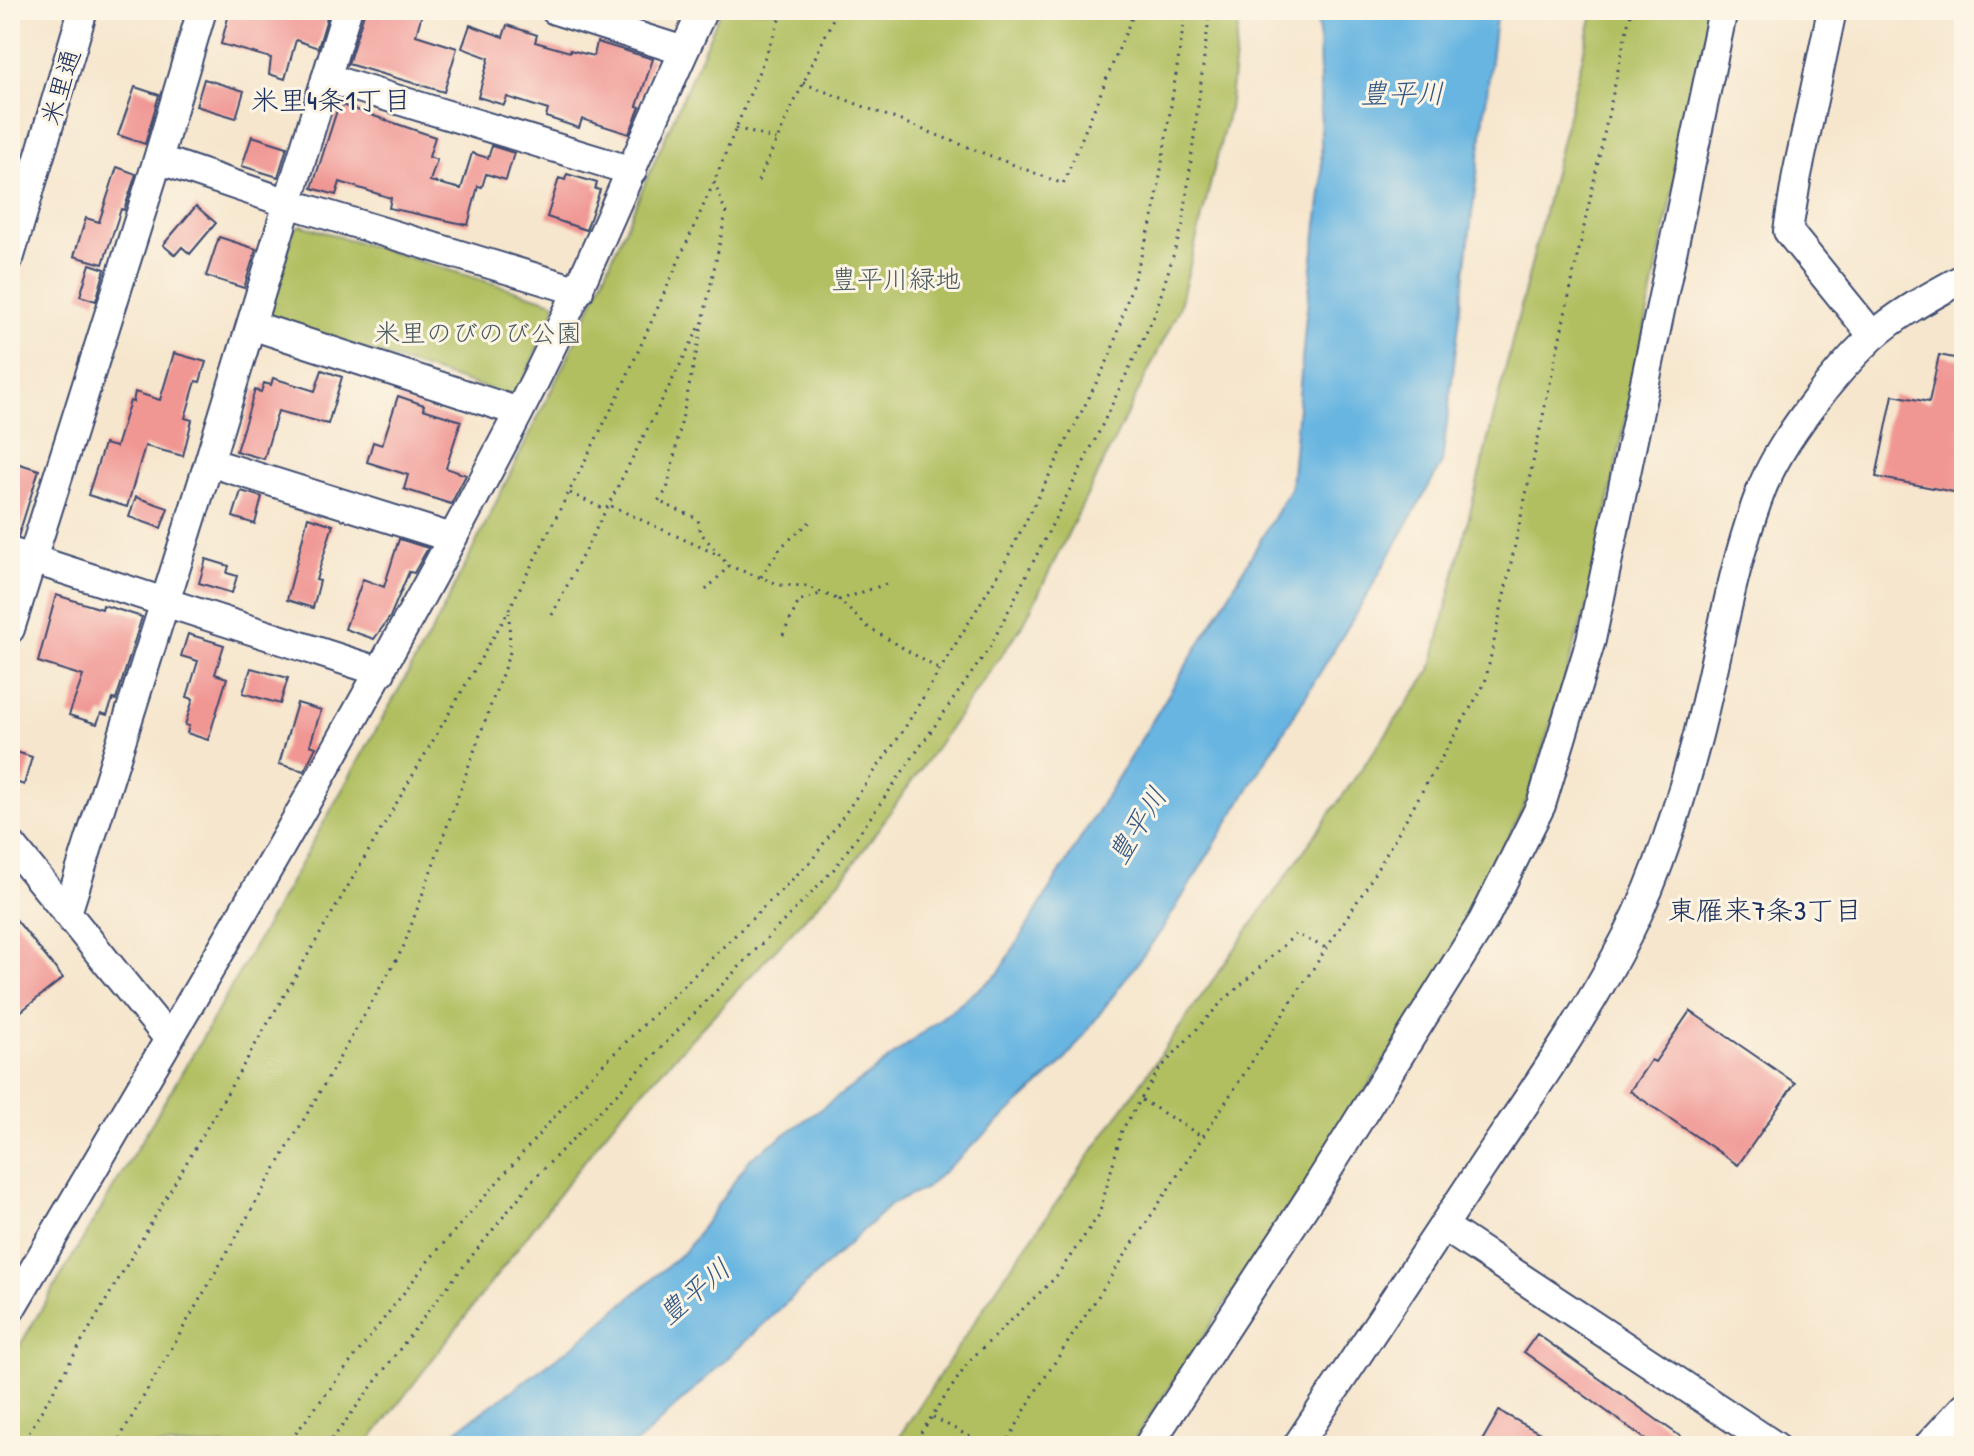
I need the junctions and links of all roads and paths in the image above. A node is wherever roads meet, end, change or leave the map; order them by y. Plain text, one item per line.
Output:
1 (83, 10) edge
2 (202, 10) edge
3 (347, 10) edge
4 (555, 10) edge
5 (703, 10) edge
6 (784, 10) edge
7 (837, 10) edge
8 (1135, 10) edge
9 (1186, 10) edge
10 (1210, 10) edge
11 (1631, 10) edge
12 (1723, 10) edge
13 (1832, 10) edge
14 (684, 51) junction
15 (326, 78) junction
16 (803, 83) junction
17 (736, 128) junction
18 (777, 140) junction
19 (158, 159) junction
20 (632, 171) junction
21 (758, 181) dead end
22 (714, 182) junction
23 (288, 203) junction
24 (10, 256) edge
25 (1964, 278) edge
26 (579, 291) junction
27 (703, 322) junction
28 (251, 325) junction
29 (1873, 336) junction
30 (519, 412) junction
31 (209, 462) junction
32 (569, 492) junction
33 (609, 505) junction
34 (606, 510) junction
35 (811, 521) dead end
36 (452, 538) junction
37 (20, 555) edge
38 (720, 556) junction
39 (729, 566) junction
40 (761, 578) junction
41 (886, 584) dead end
42 (706, 590) dead end
43 (823, 593) junction
44 (839, 600) junction
45 (165, 602) junction
46 (509, 610) junction
47 (552, 615) dead end
48 (10, 629) edge
49 (783, 635) dead end
50 (940, 670) junction
51 (381, 672) junction
52 (10, 843) edge
53 (67, 913) junction
54 (1327, 948) junction
55 (169, 1039) junction
56 (1142, 1100) junction
57 (1203, 1137) junction
58 (1443, 1226) junction
59 (10, 1310) edge
60 (1964, 1407) edge
61 (933, 1417) junction
62 (21, 1446) edge
63 (115, 1446) edge
64 (286, 1446) edge
65 (327, 1446) edge
66 (912, 1446) edge
67 (987, 1446) edge
68 (1005, 1446) edge
69 (1148, 1446) edge
70 (1297, 1446) edge
71 (1775, 1446) edge
72 (1928, 1446) edge

1 - 24 street, 米里通
2 - 19 street
3 - 15 street
4 - 14 street
5 - 14 street
6 - 17 path
7 - 16 path
8 - 16 path
9 - 50 path
10 - 65 path
11 - 54 path
12 - 69 street
13 - 29 street
14 - 20 street
15 - 20 street
15 - 23 street
16 - 18 path
17 - 18 path
17 - 22 path
18 - 21 path
19 - 23 street
19 - 37 street
20 - 26 street
22 - 27 path
22 - 32 path
23 - 26 street
23 - 28 street
25 - 29 street
26 - 30 street
27 - 33 path
27 - 38 path
28 - 30 street
28 - 31 street
29 - 58 street
30 - 36 street
31 - 36 street
31 - 45 street
32 - 34 path
32 - 46 path
33 - 34 path
33 - 38 path
34 - 47 path
35 - 40 path
36 - 51 street
37 - 45 street
37 - 48 street
38 - 39 path
39 - 40 path
39 - 42 path
40 - 43 path
41 - 44 path
43 - 44 path
43 - 49 path
44 - 50 path
45 - 51 street
45 - 53 street
46 - 62 path
46 - 63 path
50 - 64 path
51 - 55 street
52 - 53 street
53 - 55 street
54 - 56 path
54 - 57 path
55 - 59 street
56 - 57 path
56 - 61 path
57 - 68 path
58 - 70 street
58 - 71 street
60 - 72 street
61 - 66 path
61 - 67 path

